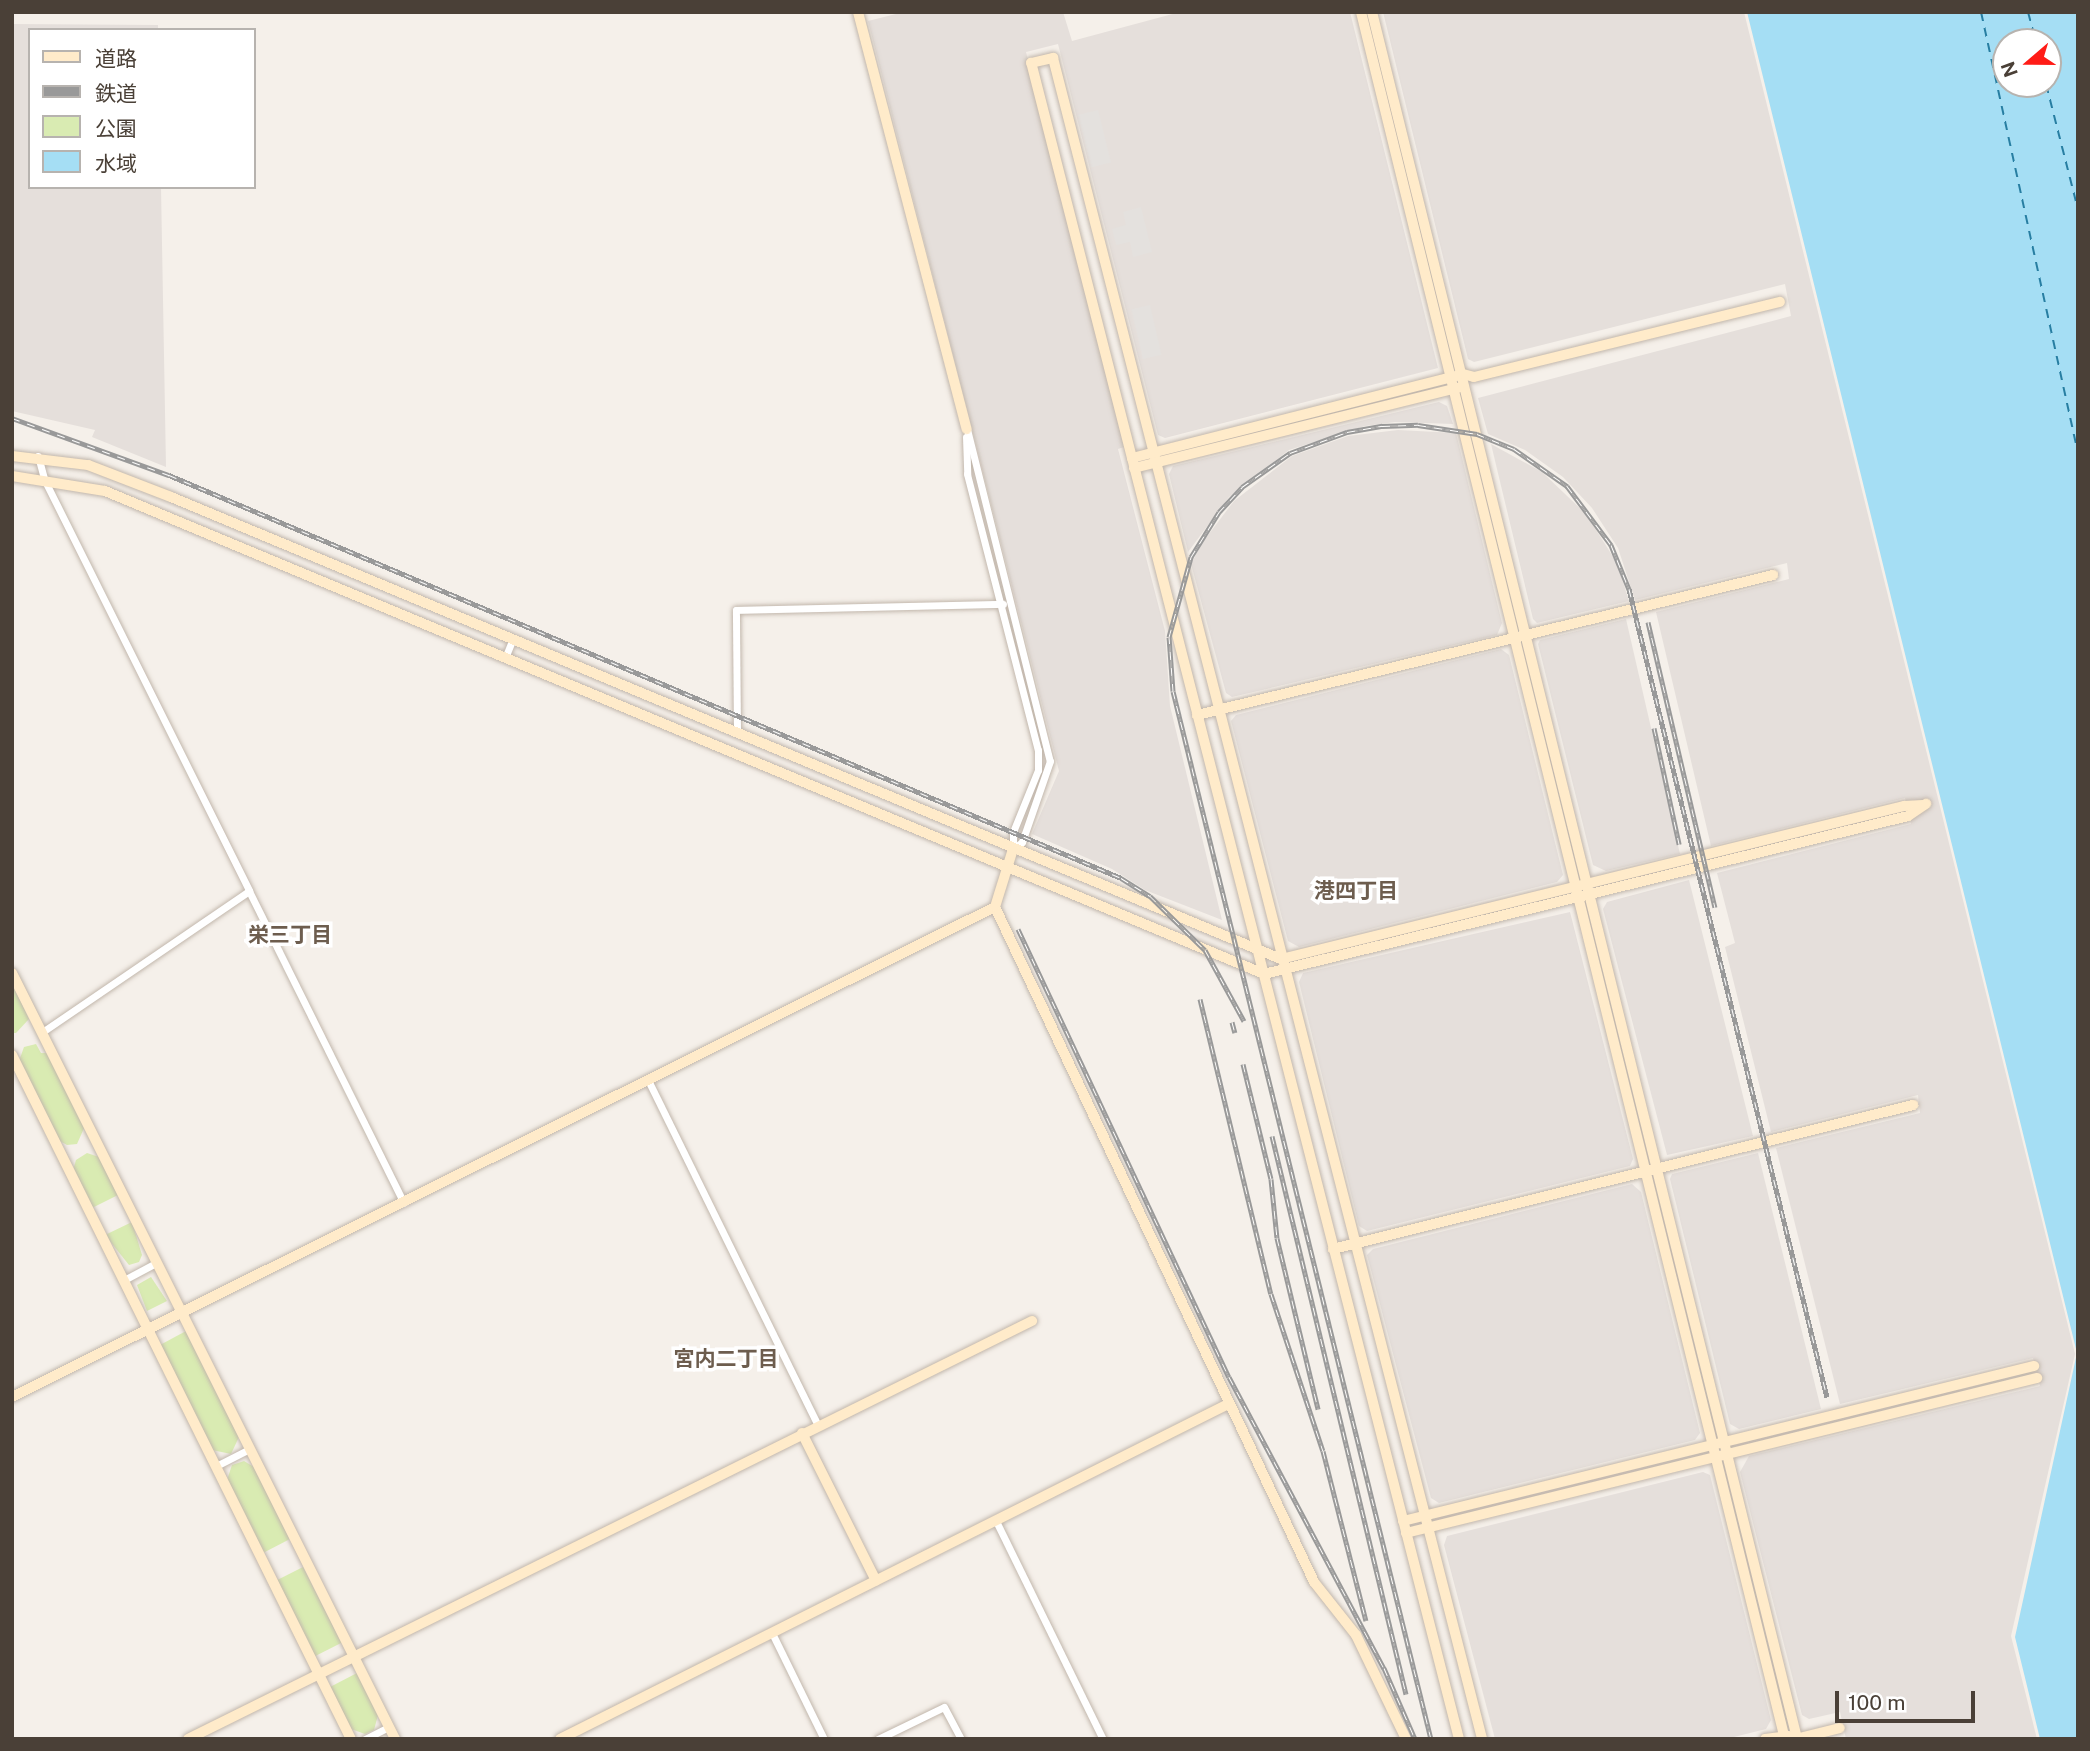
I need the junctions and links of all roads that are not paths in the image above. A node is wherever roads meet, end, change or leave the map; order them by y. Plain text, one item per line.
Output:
1 (858, 12) edge
2 (1361, 12) edge
3 (1372, 12) edge
4 (1780, 302) dead end
5 (1463, 376) junction
6 (1460, 388) junction
7 (967, 429) junction
8 (12, 456) edge
9 (38, 456) junction
10 (1153, 458) junction
11 (1133, 463) junction
12 (12, 477) edge
13 (44, 478) junction
14 (1773, 575) dead end
15 (1001, 604) junction
16 (1011, 604) junction
17 (1521, 637) junction
18 (512, 641) junction
19 (505, 658) junction
20 (1217, 710) junction
21 (1197, 715) junction
22 (737, 733) junction
23 (1013, 849) junction
24 (1008, 869) junction
25 (1587, 884) junction
26 (1575, 887) junction
27 (249, 891) junction
28 (1591, 896) junction
29 (1578, 899) junction
30 (995, 907) junction
31 (1257, 952) junction
32 (1283, 965) junction
33 (12, 973) edge
34 (1264, 974) junction
35 (42, 1032) junction
36 (12, 1055) edge
37 (648, 1080) junction
38 (1913, 1105) dead end
39 (1653, 1170) junction
40 (404, 1203) junction
41 (1354, 1244) junction
42 (1333, 1249) junction
43 (156, 1263) junction
44 (124, 1280) junction
45 (181, 1313) junction
46 (1032, 1321) dead end
47 (149, 1329) junction
48 (2035, 1372) dead end
49 (12, 1397) edge
50 (1228, 1404) junction
51 (818, 1425) junction
52 (802, 1433) junction
53 (1720, 1449) junction
54 (249, 1450) junction
55 (216, 1465) junction
56 (1424, 1516) junction
57 (996, 1521) junction
58 (1403, 1521) junction
59 (1427, 1528) junction
60 (1406, 1533) junction
61 (876, 1581) junction
62 (772, 1633) junction
63 (354, 1657) junction
64 (319, 1674) junction
65 (389, 1727) junction
66 (1840, 1728) dead end
67 (583, 1734) edge
68 (1784, 1737) edge
69 (188, 1739) edge
70 (351, 1739) edge
71 (365, 1739) edge
72 (395, 1739) edge
73 (560, 1739) edge
74 (824, 1739) edge
75 (878, 1739) edge
76 (961, 1739) edge
77 (1103, 1739) edge
78 (1406, 1739) edge
79 (1459, 1739) edge
80 (1482, 1739) edge
81 (1765, 1739) edge
82 (1797, 1739) edge

1 - 7 street
2 - 5 street
3 - 5 street
4 - 5 street
5 - 6 street
5 - 6 street
5 - 10 street
6 - 10 street
6 - 17 street
7 - 15 street
7 - 16 street
8 - 9 street
9 - 13 street
9 - 18 street
10 - 11 street
10 - 11 street
10 - 20 street
11 - 21 street
12 - 13 street
13 - 19 street
13 - 27 street
14 - 17 street
15 - 16 street
15 - 22 street
15 - 23 street
16 - 23 street
17 - 20 street
17 - 25 street
17 - 26 street
18 - 19 street
18 - 22 street
19 - 24 street
20 - 21 street
20 - 32 street
21 - 31 street
22 - 23 street
23 - 24 street
23 - 31 street
24 - 30 street
24 - 34 street
25 - 26 street
25 - 28 street
25 - 28 street
26 - 29 street
26 - 32 street
27 - 35 street
27 - 40 street
28 - 29 street
28 - 39 street
29 - 32 street
29 - 39 street
30 - 37 street
30 - 50 street
31 - 32 street
31 - 34 street
32 - 34 street
32 - 41 street
33 - 35 street
34 - 42 street
35 - 43 street
36 - 44 street
37 - 40 street
37 - 51 street
38 - 39 street
39 - 41 street
39 - 53 street
40 - 45 street
41 - 42 street
41 - 56 street
42 - 58 street
43 - 44 street
43 - 45 street
44 - 47 street
45 - 47 street
45 - 54 street
46 - 51 street
47 - 49 street
47 - 55 street
48 - 53 street
50 - 57 street
50 - 78 street
51 - 52 street
52 - 61 street
52 - 63 street
53 - 56 street
53 - 59 street
53 - 68 street
53 - 82 street
54 - 55 street
54 - 63 street
55 - 64 street
56 - 58 street
56 - 59 street
57 - 61 street
57 - 77 street
58 - 60 street
59 - 60 street
59 - 80 street
60 - 79 street
61 - 62 street
62 - 67 street
62 - 74 street
63 - 64 street
63 - 65 street
64 - 69 street
64 - 70 street
65 - 71 street
65 - 72 street
66 - 82 street
67 - 73 street
68 - 81 street
68 - 82 street
75 - 76 street

